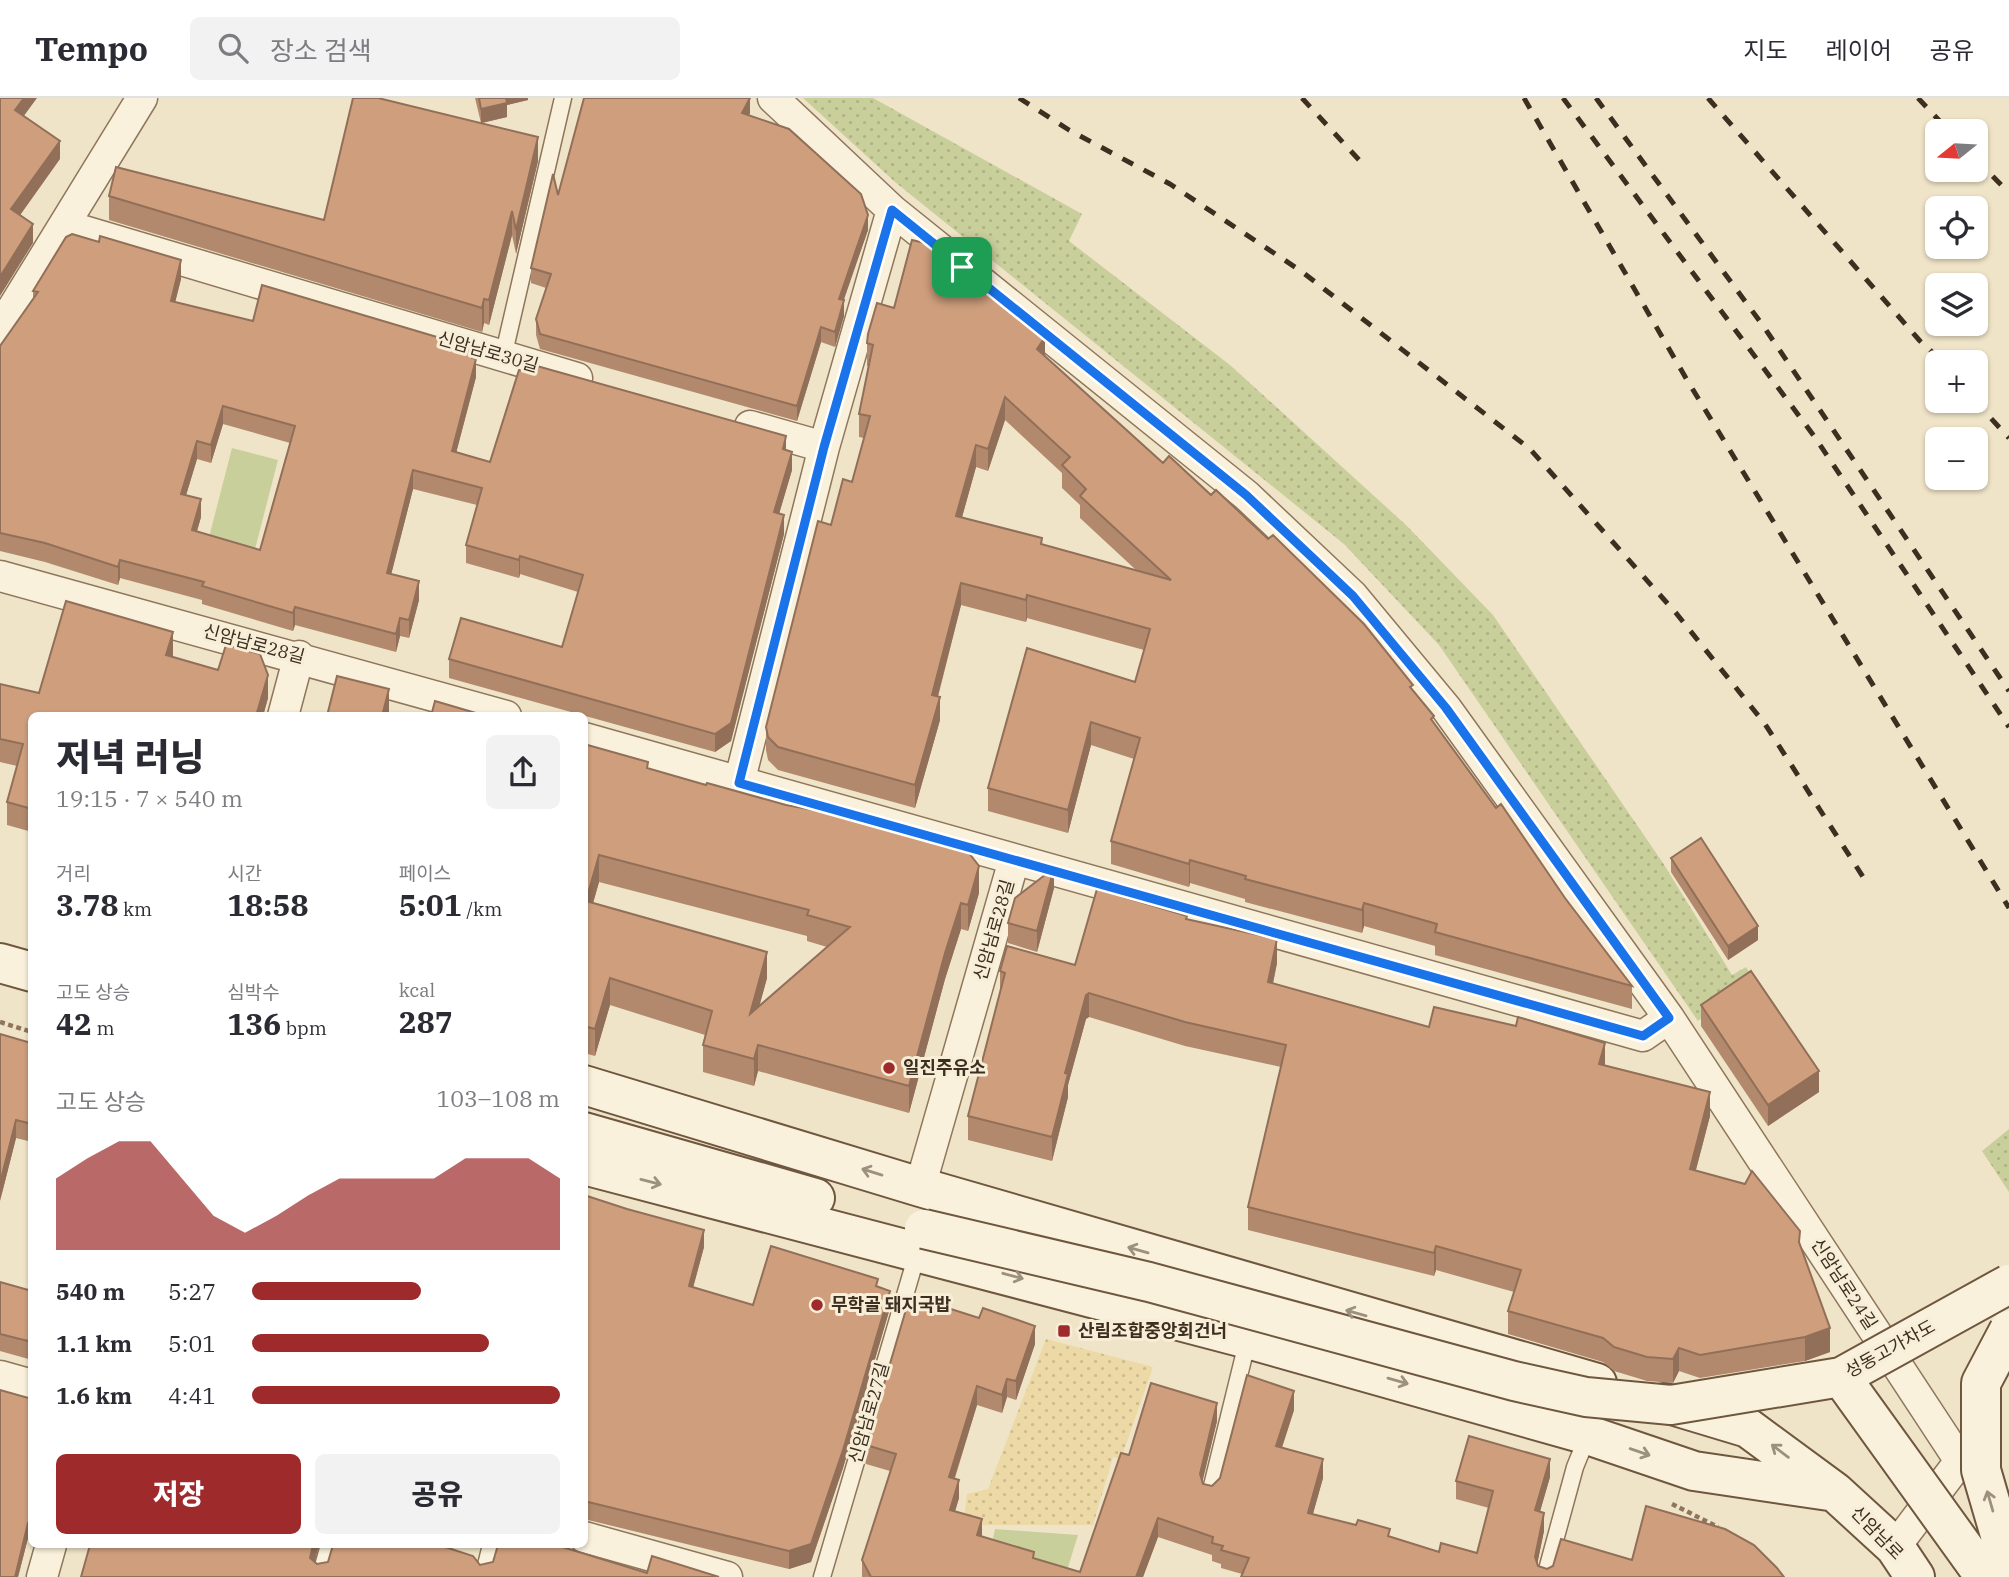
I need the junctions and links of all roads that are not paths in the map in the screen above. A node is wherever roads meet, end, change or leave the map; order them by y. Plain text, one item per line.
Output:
1 (142, 98) edge
2 (563, 98) edge
3 (773, 98) edge
4 (892, 210) junction
5 (64, 225) junction
6 (0, 329) edge
7 (503, 357) junction
8 (610, 387) edge
9 (717, 417) edge
10 (824, 447) junction
11 (0, 576) edge
12 (299, 656) junction
13 (285, 712) edge
14 (492, 712) edge
15 (588, 739) edge
16 (739, 783) junction
17 (1014, 860) junction
18 (0, 963) edge
19 (28, 971) edge
20 (1669, 1018) junction
21 (588, 1085) edge
22 (588, 1133) edge
23 (588, 1166) edge
24 (920, 1187) junction
25 (918, 1251) junction
26 (2009, 1284) edge
27 (2009, 1330) edge
28 (1248, 1339) junction
29 (0, 1376) edge
30 (1840, 1377) junction
31 (28, 1384) edge
32 (1588, 1435) junction
33 (1835, 1492) junction
34 (1210, 1494) edge
35 (588, 1538) edge
36 (50, 1548) edge
37 (329, 1548) edge
38 (490, 1548) edge
39 (1905, 1562) edge
40 (2009, 1566) edge
41 (42, 1577) edge
42 (320, 1577) edge
43 (483, 1577) edge
44 (727, 1577) edge
45 (822, 1577) edge
46 (1545, 1577) edge
47 (1985, 1577) edge

1 - 5 street
2 - 7 lane
3 - 4 street, 신암남로24길
4 - 10 street
4 - 20 street, 신암남로24길
5 - 6 street
5 - 7 street, 신암남로30길
7 - 8 street, 신암남로30길
9 - 10 street
10 - 16 street
11 - 12 street, 신암남로28길
12 - 13 street
12 - 14 street, 신암남로28길
15 - 16 street, 신암남로28길
16 - 17 street, 신암남로28길
17 - 20 street
17 - 24 street, 신암남로28길
18 - 19 main road
20 - 39 street, 신암남로24길
24 -> 21 main road, 신암남로
22 - 30 main road, 성동고가차도, bridge
23 -> 25 main road
33 -> 24 main road, 신암남로
25 -> 28 main road
25 - 45 lane, 신암남로27길
26 - 30 main road, 성동고가차도, bridge
40 -> 27 main road, bridge
28 -> 32 main road
28 - 34 lane
29 - 31 street
30 - 47 main road, bridge
32 -> 33 main road
32 - 46 lane
33 - 39 main road, 신암남로
35 - 44 street
36 - 41 street
37 - 42 lane
38 - 43 lane

